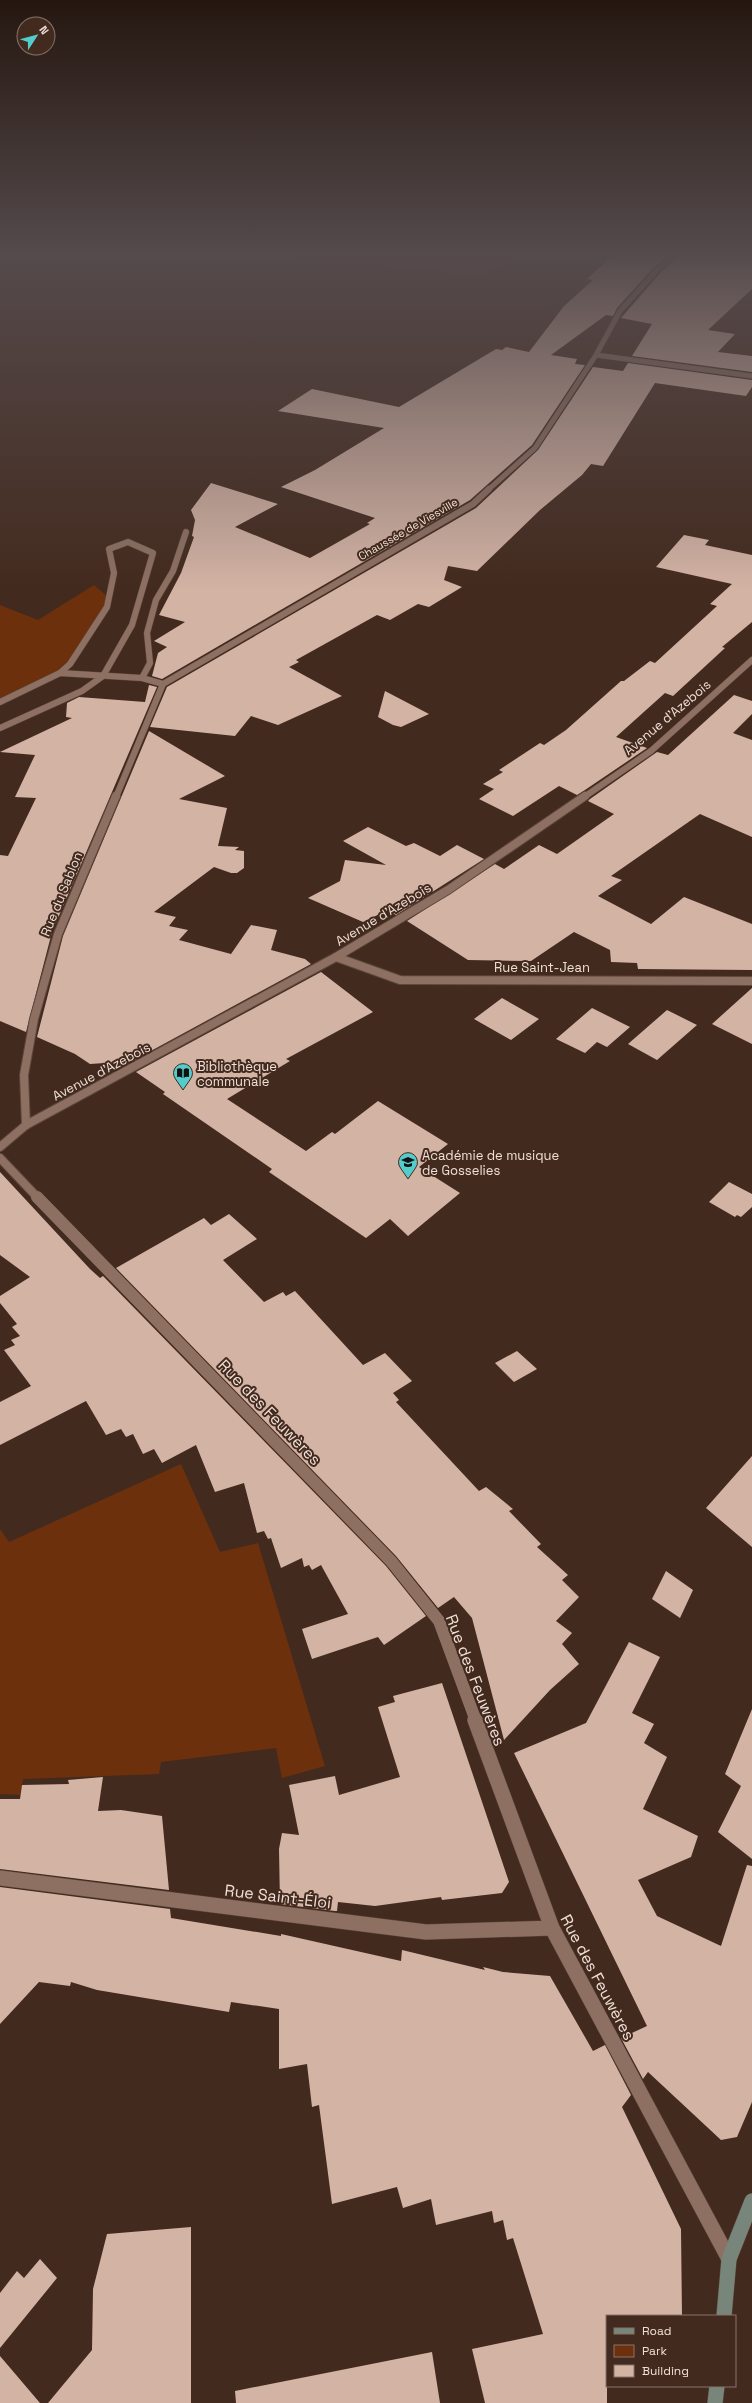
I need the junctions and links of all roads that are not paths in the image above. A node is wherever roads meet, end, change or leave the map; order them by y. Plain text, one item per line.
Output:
1 (588, 367) edge
2 (686, 367) edge
3 (752, 376) edge
4 (186, 532) dead end
5 (752, 660) edge
6 (60, 674) junction
7 (103, 676) junction
8 (142, 678) junction
9 (163, 684) junction
10 (0, 702) edge
11 (0, 728) edge
12 (336, 957) junction
13 (752, 981) edge
14 (26, 1125) junction
15 (0, 1147) edge
16 (0, 1158) edge
17 (0, 1878) edge
18 (552, 1928) junction
19 (752, 2201) edge
20 (729, 2259) junction
21 (724, 2315) edge
22 (717, 2387) edge
23 (715, 2403) edge

1 - 9 street, Chaussée de Viesville
2 - 3 street
4 - 8 street
5 - 12 street, Avenue d'Azebois
6 - 7 street
6 - 7 street
6 - 10 street
7 - 8 street
7 - 11 street
8 - 9 street
9 - 14 street, Rue du Sablon
12 - 13 street, Rue Saint-Jean
12 - 14 street, Avenue d'Azebois
14 - 15 street, Avenue d'Azebois
16 - 18 street, Rue des Feuwères
17 - 18 street, Rue Saint-Éloi
18 - 20 street, Rue des Feuwères
19 - 20 main road
20 - 21 main road
22 - 23 main road

